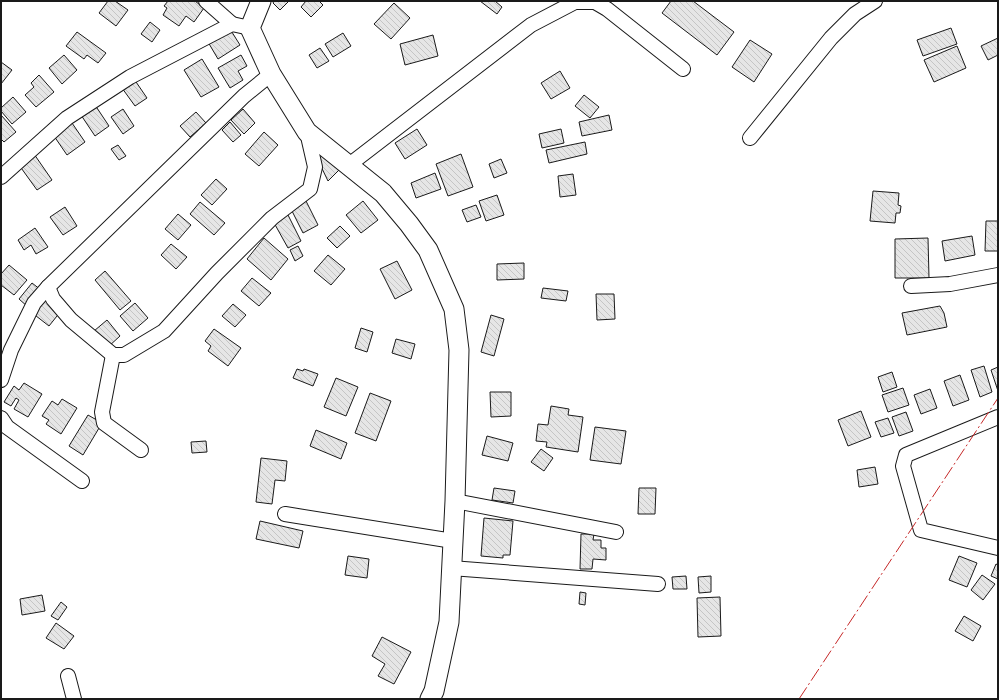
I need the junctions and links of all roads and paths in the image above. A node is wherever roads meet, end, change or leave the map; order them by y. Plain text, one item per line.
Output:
1 (206, 1) edge
2 (261, 1) edge
3 (875, 1) edge
4 (232, 24) junction
5 (250, 28) junction
6 (683, 69) dead end
7 (271, 74) junction
8 (307, 132) junction
9 (750, 138) dead end
10 (349, 165) junction
11 (1, 177) edge
12 (998, 275) edge
13 (911, 286) dead end
14 (48, 287) junction
15 (113, 355) junction
16 (1, 380) edge
17 (998, 417) edge
18 (1, 418) edge
19 (141, 450) dead end
20 (82, 482) dead end
21 (455, 501) junction
22 (285, 514) dead end
23 (616, 532) dead end
24 (453, 541) junction
25 (998, 548) edge
26 (451, 568) junction
27 (658, 584) dead end
28 (68, 676) dead end
29 (74, 699) edge
30 (430, 699) edge

1 - 4 street
2 - 5 street
3 - 9 street
4 - 5 street
4 - 11 street
5 - 7 street
6 - 10 street
7 - 8 street
7 - 14 street
8 - 10 street
8 - 15 street
10 - 21 street
12 - 13 street
14 - 15 street
14 - 16 street
15 - 19 street
17 - 25 street
18 - 20 street
21 - 23 street
21 - 24 street
22 - 24 street
24 - 26 street
26 - 27 street
26 - 30 street
28 - 29 street

